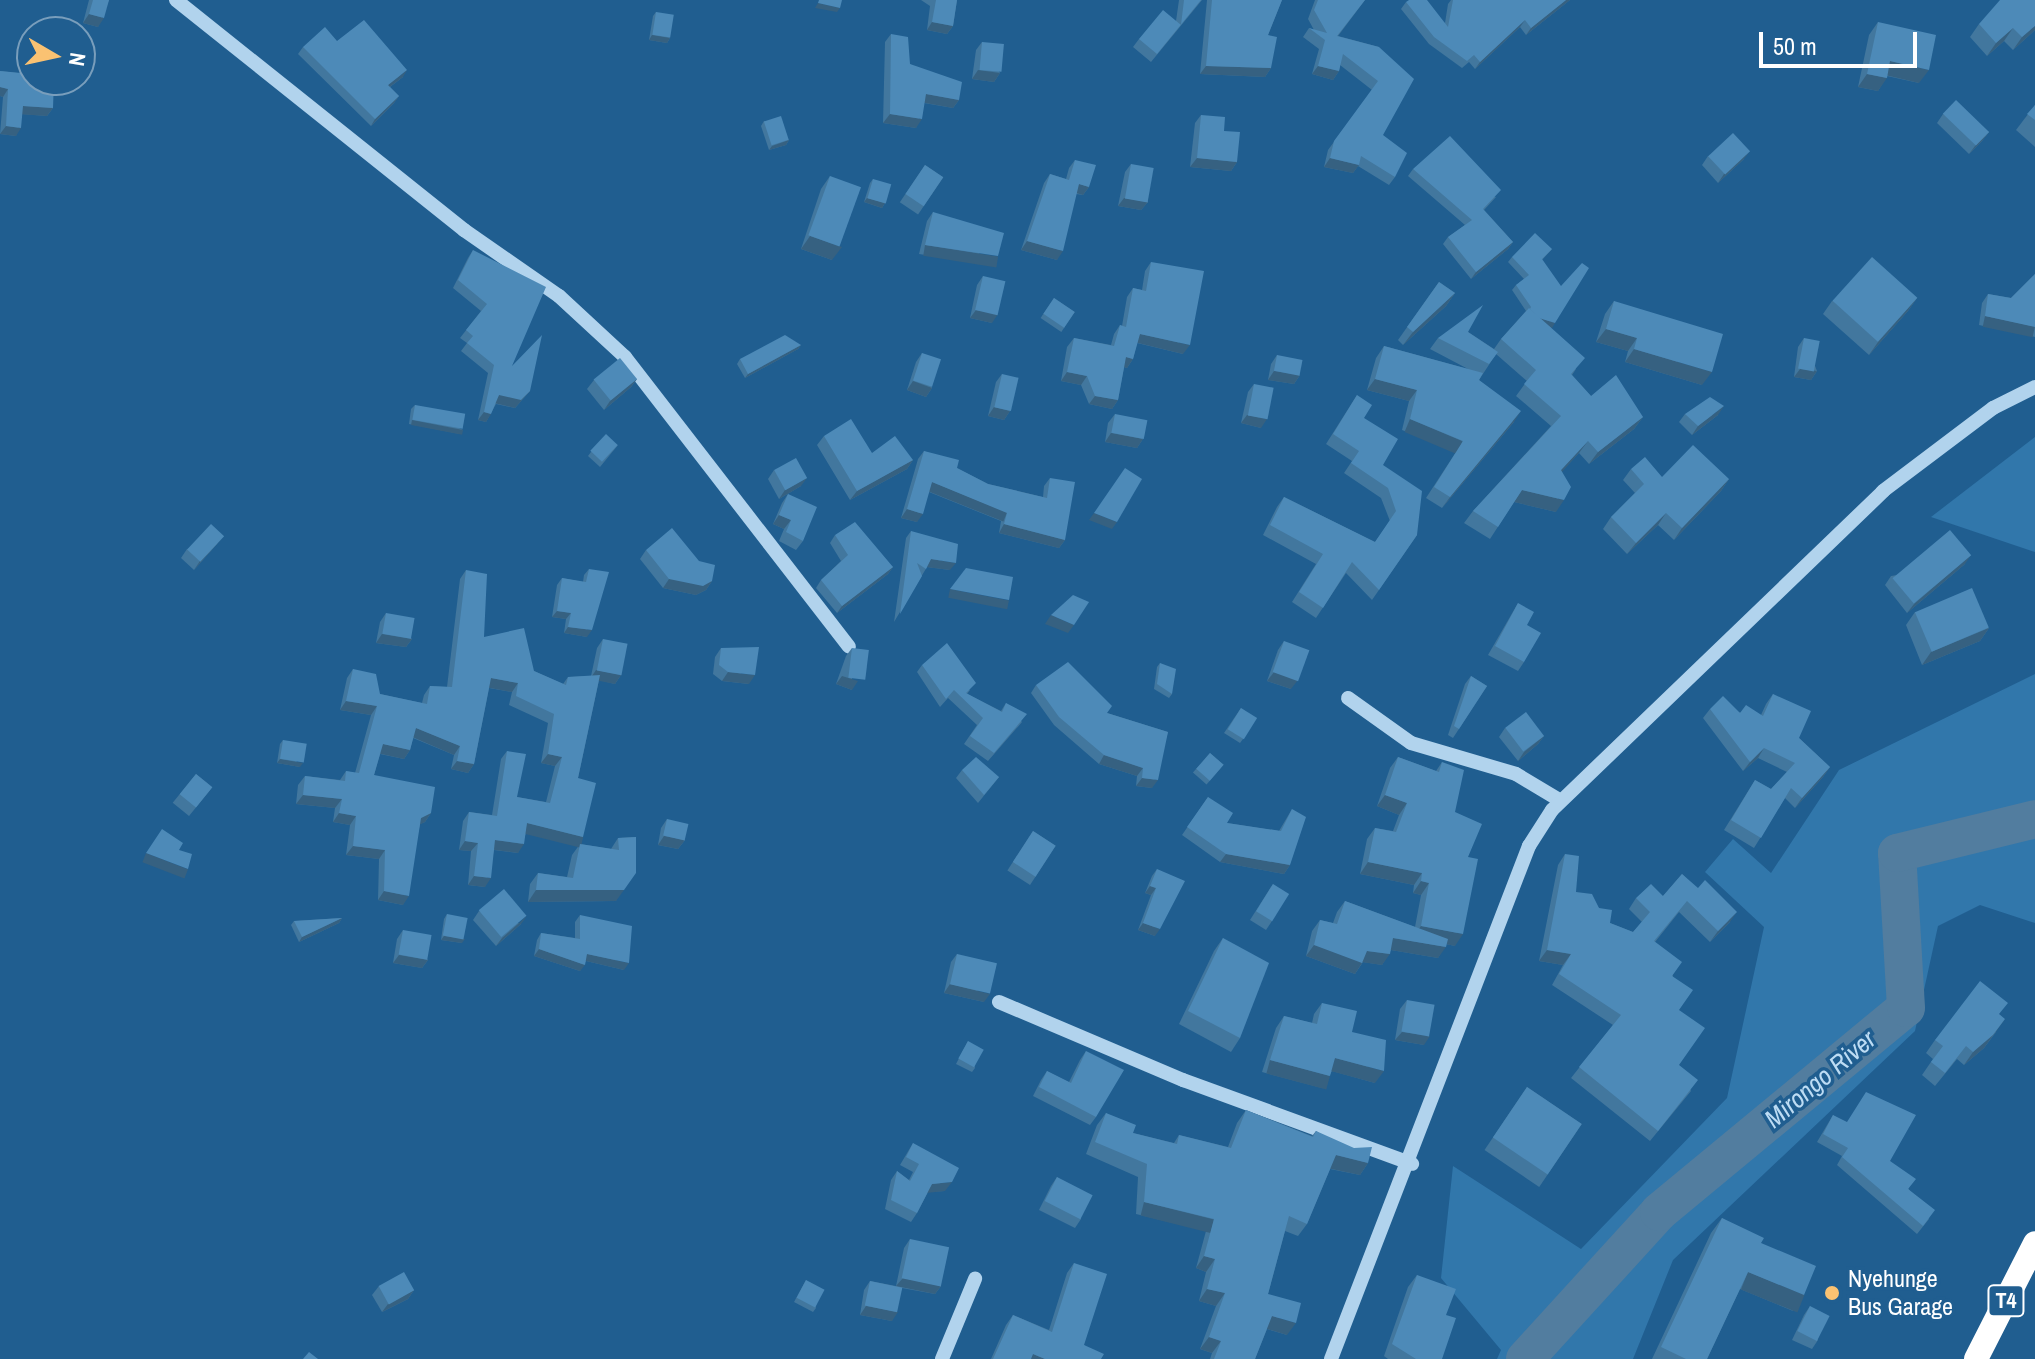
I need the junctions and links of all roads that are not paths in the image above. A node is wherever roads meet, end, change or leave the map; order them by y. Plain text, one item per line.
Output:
1 (176, 0) edge
2 (2035, 387) edge
3 (849, 647) edge
4 (1348, 698) dead end
5 (1561, 801) junction
6 (999, 1002) dead end
7 (1412, 1164) junction
8 (2035, 1243) edge
9 (975, 1279) dead end
10 (942, 1359) edge
11 (1331, 1359) edge
12 (1976, 1359) edge

1 - 3 street
2 - 5 street
4 - 5 street
5 - 7 street
6 - 7 street
7 - 11 street
8 - 12 highway, T4
9 - 10 street

